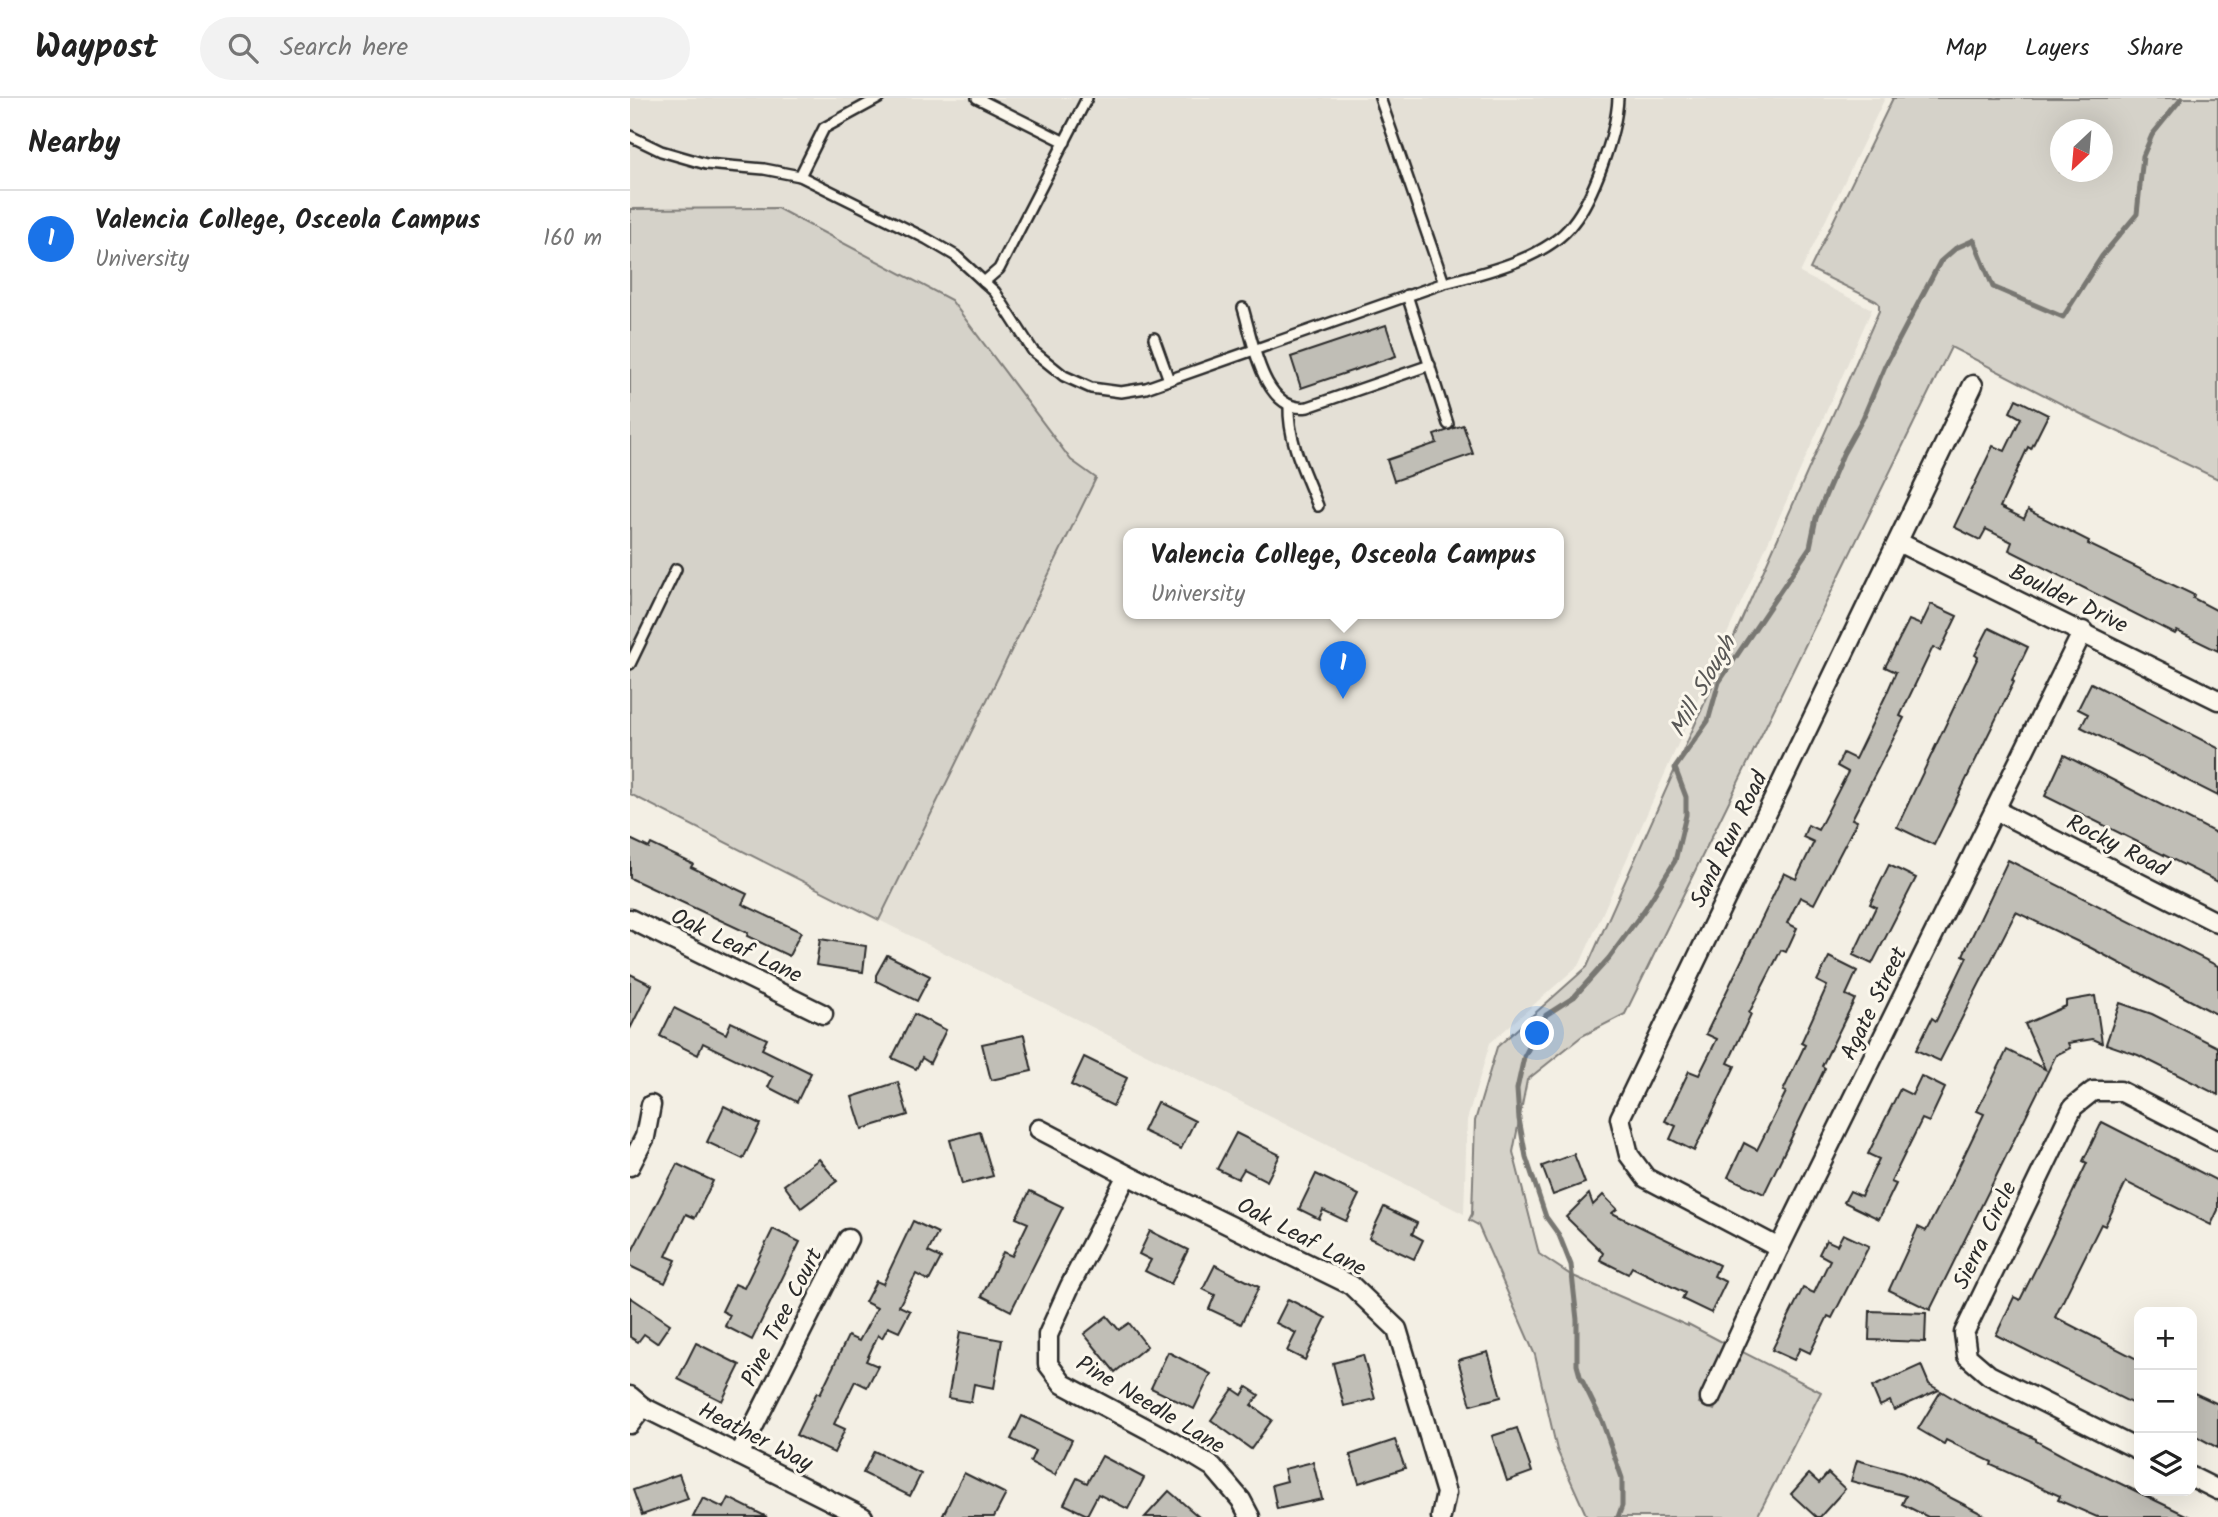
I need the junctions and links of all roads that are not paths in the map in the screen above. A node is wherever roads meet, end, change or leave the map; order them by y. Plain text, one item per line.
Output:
1 (879, 98) edge
2 (977, 98) edge
3 (1087, 98) edge
4 (1380, 98) edge
5 (1618, 98) edge
6 (630, 136) edge
7 (1065, 142) junction
8 (800, 176) junction
9 (984, 282) junction
10 (1444, 283) junction
11 (1407, 295) junction
12 (1243, 308) dead end
13 (1154, 338) dead end
14 (1256, 349) junction
15 (1430, 365) junction
16 (1169, 380) junction
17 (1973, 385) dead end
18 (1289, 406) junction
19 (1448, 424) dead end
20 (1318, 506) dead end
21 (1898, 542) junction
22 (676, 569) dead end
23 (2083, 631) junction
24 (630, 664) edge
25 (2218, 700) edge
26 (1995, 810) junction
27 (630, 919) edge
28 (2218, 923) edge
29 (823, 1014) dead end
30 (650, 1105) dead end
31 (1038, 1129) dead end
32 (2218, 1142) edge
33 (630, 1166) edge
34 (1127, 1175) junction
35 (848, 1239) dead end
36 (1779, 1248) junction
37 (1710, 1398) dead end
38 (637, 1402) edge
39 (630, 1424) edge
40 (2134, 1448) edge
41 (739, 1455) junction
42 (2197, 1480) edge
43 (2218, 1490) edge
44 (863, 1517) edge
45 (1250, 1517) edge
46 (1441, 1517) edge

1 - 8 lane
2 - 7 lane
3 - 7 lane
4 - 10 lane
5 - 10 lane
6 - 8 lane
7 - 9 lane
8 - 9 lane
9 - 16 lane
10 - 11 lane
11 - 14 lane
11 - 15 lane
12 - 14 lane
13 - 16 lane
14 - 16 lane
14 - 18 lane
15 - 18 lane
15 - 19 lane
17 - 21 street, Sand Run Road
18 - 20 lane
21 - 23 street, Boulder Drive
21 - 36 street, Sand Run Road
22 - 24 lane
23 - 25 street, Boulder Drive
23 - 26 street, Agate Street
26 - 28 street, Rocky Road
26 - 36 street, Agate Street
27 - 29 street, Oak Leaf Lane
30 - 33 street
31 - 34 street, Oak Leaf Lane
32 - 40 street, Sierra Circle
34 - 45 street, Pine Needle Lane
34 - 46 street, Oak Leaf Lane
35 - 41 street, Pine Tree Court
36 - 37 street, Agate Street
38 - 39 street
38 - 41 street, Heather Way
41 - 44 street, Heather Way
42 - 43 street

